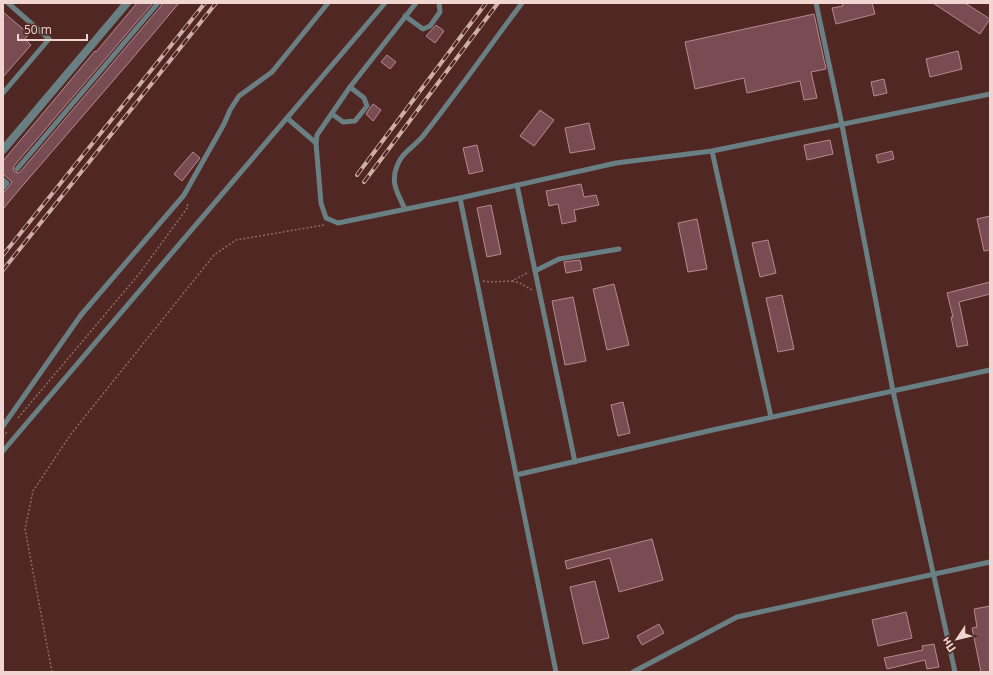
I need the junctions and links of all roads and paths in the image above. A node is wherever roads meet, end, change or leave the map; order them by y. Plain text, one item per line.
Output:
1 (8, 3) edge
2 (126, 3) edge
3 (158, 3) edge
4 (328, 3) edge
5 (384, 3) edge
6 (416, 3) edge
7 (439, 3) edge
8 (522, 3) edge
9 (816, 3) edge
10 (405, 16) junction
11 (350, 87) junction
12 (3, 93) edge
13 (990, 94) edge
14 (332, 114) junction
15 (287, 118) junction
16 (842, 125) junction
17 (316, 143) junction
18 (3, 150) edge
19 (712, 151) junction
20 (17, 169) dead end
21 (3, 180) edge
22 (517, 185) junction
23 (3, 188) edge
24 (184, 195) junction
25 (460, 198) junction
26 (406, 209) junction
27 (338, 223) junction
28 (620, 249) dead end
29 (535, 271) junction
30 (477, 280) junction
31 (512, 281) junction
32 (540, 296) junction
33 (990, 370) edge
34 (894, 391) junction
35 (770, 418) junction
36 (17, 419) dead end
37 (3, 426) edge
38 (8, 431) dead end
39 (3, 437) edge
40 (3, 451) edge
41 (575, 462) junction
42 (516, 476) junction
43 (990, 562) edge
44 (933, 574) junction
45 (52, 672) edge
46 (556, 672) edge
47 (633, 672) edge
48 (955, 672) edge

1 - 12 lane
2 - 18 street
3 - 20 lane
4 - 24 lane
5 - 15 lane
6 - 10 lane
7 - 10 lane
8 - 26 lane
9 - 16 lane
10 - 11 lane
11 - 14 lane
11 - 14 lane
13 - 16 lane
14 - 17 lane
15 - 17 lane
15 - 40 lane
16 - 19 lane
16 - 34 lane
17 - 27 lane
19 - 22 lane
19 - 35 lane
21 - 23 lane
22 - 25 lane
22 - 29 lane
24 - 36 path
24 - 37 lane
25 - 26 lane
25 - 30 lane
26 - 27 lane
27 - 45 path
28 - 29 lane
29 - 31 path
29 - 32 lane
30 - 31 path
30 - 42 lane
31 - 32 path
32 - 41 lane
33 - 34 lane
34 - 35 lane
34 - 44 lane
35 - 41 lane
38 - 39 path
41 - 42 lane
42 - 46 lane
43 - 44 lane
44 - 47 lane
44 - 48 lane

